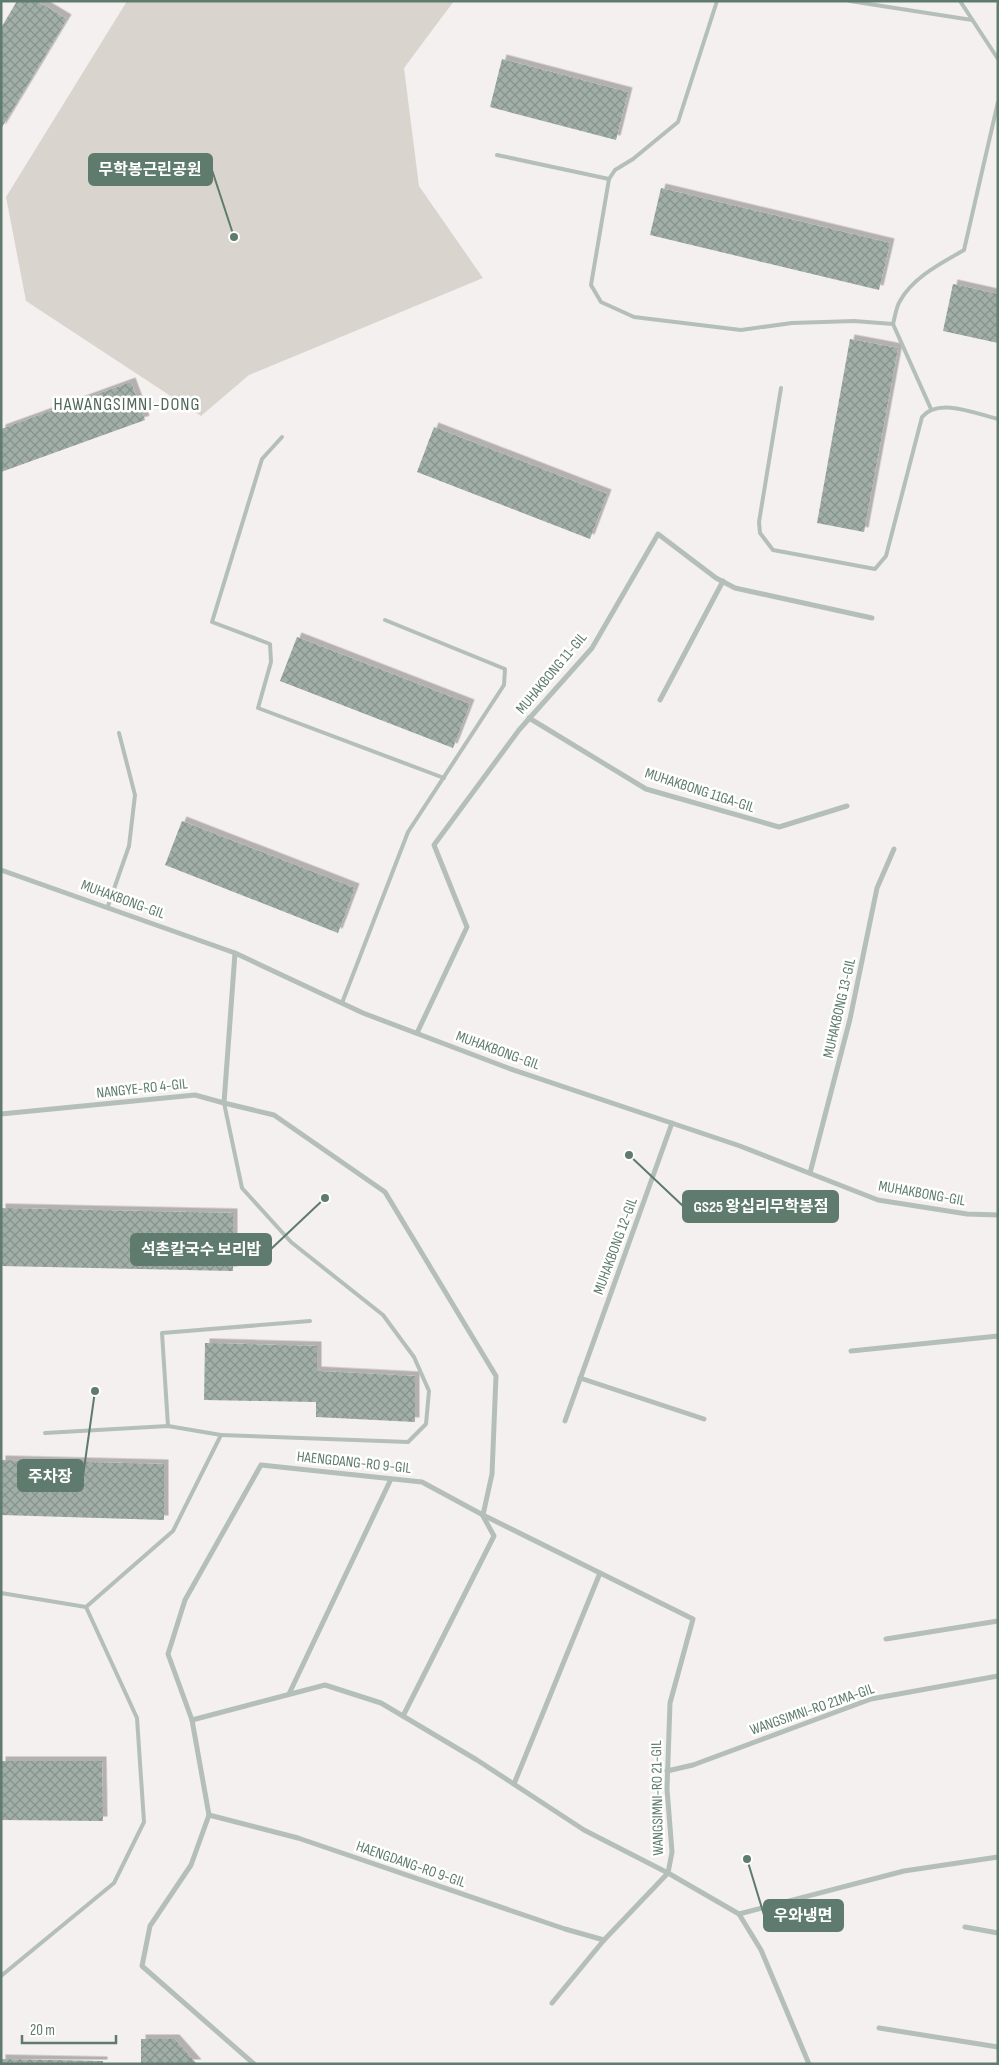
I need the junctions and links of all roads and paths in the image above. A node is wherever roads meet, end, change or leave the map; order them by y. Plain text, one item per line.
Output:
1 (718, 1) edge
2 (850, 1) edge
3 (960, 1) edge
4 (972, 20) junction
5 (998, 59) edge
6 (998, 102) edge
7 (497, 155) dead end
8 (609, 179) junction
9 (894, 324) junction
10 (781, 388) dead end
11 (931, 409) junction
12 (998, 419) edge
13 (282, 437) dead end
14 (723, 581) junction
15 (872, 618) dead end
16 (385, 620) dead end
17 (660, 700) dead end
18 (529, 718) junction
19 (119, 733) dead end
20 (444, 778) junction
21 (847, 806) dead end
22 (894, 849) dead end
23 (1, 870) edge
24 (108, 906) junction
25 (235, 953) junction
26 (342, 1003) junction
27 (417, 1034) junction
28 (224, 1103) junction
29 (1, 1114) edge
30 (672, 1123) junction
31 (810, 1173) junction
32 (998, 1215) edge
33 (310, 1321) dead end
34 (998, 1336) edge
35 (852, 1351) dead end
36 (580, 1378) junction
37 (704, 1419) dead end
38 (565, 1421) dead end
39 (168, 1426) junction
40 (45, 1433) dead end
41 (221, 1434) junction
42 (391, 1479) junction
43 (483, 1515) junction
44 (600, 1573) junction
45 (1, 1593) edge
46 (86, 1607) junction
47 (998, 1621) edge
48 (886, 1639) dead end
49 (998, 1676) edge
50 (289, 1694) junction
51 (403, 1716) junction
52 (192, 1720) junction
53 (667, 1771) junction
54 (514, 1784) junction
55 (209, 1815) junction
56 (998, 1857) edge
57 (668, 1874) junction
58 (739, 1914) junction
59 (965, 1927) dead end
60 (998, 1933) edge
61 (604, 1940) junction
62 (1, 1976) edge
63 (552, 2003) dead end
64 (879, 2028) dead end
65 (998, 2047) edge
66 (254, 2064) edge
67 (809, 2064) edge

1 - 8 lane
2 - 4 lane
3 - 4 lane
4 - 5 lane
6 - 9 lane
7 - 8 lane
8 - 9 lane
9 - 11 lane
10 - 11 lane
11 - 12 lane
13 - 20 lane
14 - 15 street, MUHAKBONG 11-GIL
14 - 17 street
14 - 18 street, MUHAKBONG 11-GIL
16 - 20 lane
18 - 21 street, MUHAKBONG 11GA-GIL
18 - 27 street, MUHAKBONG 11-GIL
19 - 24 lane
20 - 26 lane
22 - 31 street, MUHAKBONG 13-GIL
23 - 24 street, MUHAKBONG-GIL
24 - 25 street, MUHAKBONG-GIL
25 - 26 street, MUHAKBONG-GIL
25 - 28 street
26 - 27 street, MUHAKBONG-GIL
27 - 30 street, MUHAKBONG-GIL
28 - 29 street, NANGYE-RO 4-GIL
28 - 41 lane
28 - 43 street
30 - 31 street, MUHAKBONG-GIL
30 - 36 street, MUHAKBONG 12-GIL
31 - 32 street, MUHAKBONG-GIL
33 - 39 lane
34 - 35 street
36 - 37 street
36 - 38 street, MUHAKBONG 12-GIL
39 - 40 lane
39 - 41 lane
41 - 46 lane
42 - 43 street, HAENGDANG-RO 9-GIL
42 - 50 street
42 - 52 street, HAENGDANG-RO 9-GIL
43 - 44 street, WANGSIMNI-RO 21-GIL
43 - 51 street
44 - 53 street, WANGSIMNI-RO 21-GIL
44 - 54 street
45 - 46 lane
46 - 62 lane
47 - 48 street
49 - 53 street, WANGSIMNI-RO 21MA-GIL
50 - 51 street, WANGSIMNI-RO 21-GIL
50 - 52 street, WANGSIMNI-RO 21-GIL
51 - 54 street, WANGSIMNI-RO 21-GIL
52 - 55 street, HAENGDANG-RO 9-GIL
53 - 57 street, WANGSIMNI-RO 21-GIL
54 - 57 street, WANGSIMNI-RO 21-GIL
55 - 61 street, HAENGDANG-RO 9-GIL
55 - 66 street, HAENGDANG-RO 9-GIL
56 - 58 street
57 - 58 street, WANGSIMNI-RO 21-GIL
57 - 61 street, WANGSIMNI-RO 21-GIL
58 - 67 street
59 - 60 street
61 - 63 street, WANGSIMNI-RO 21-GIL
64 - 65 street

